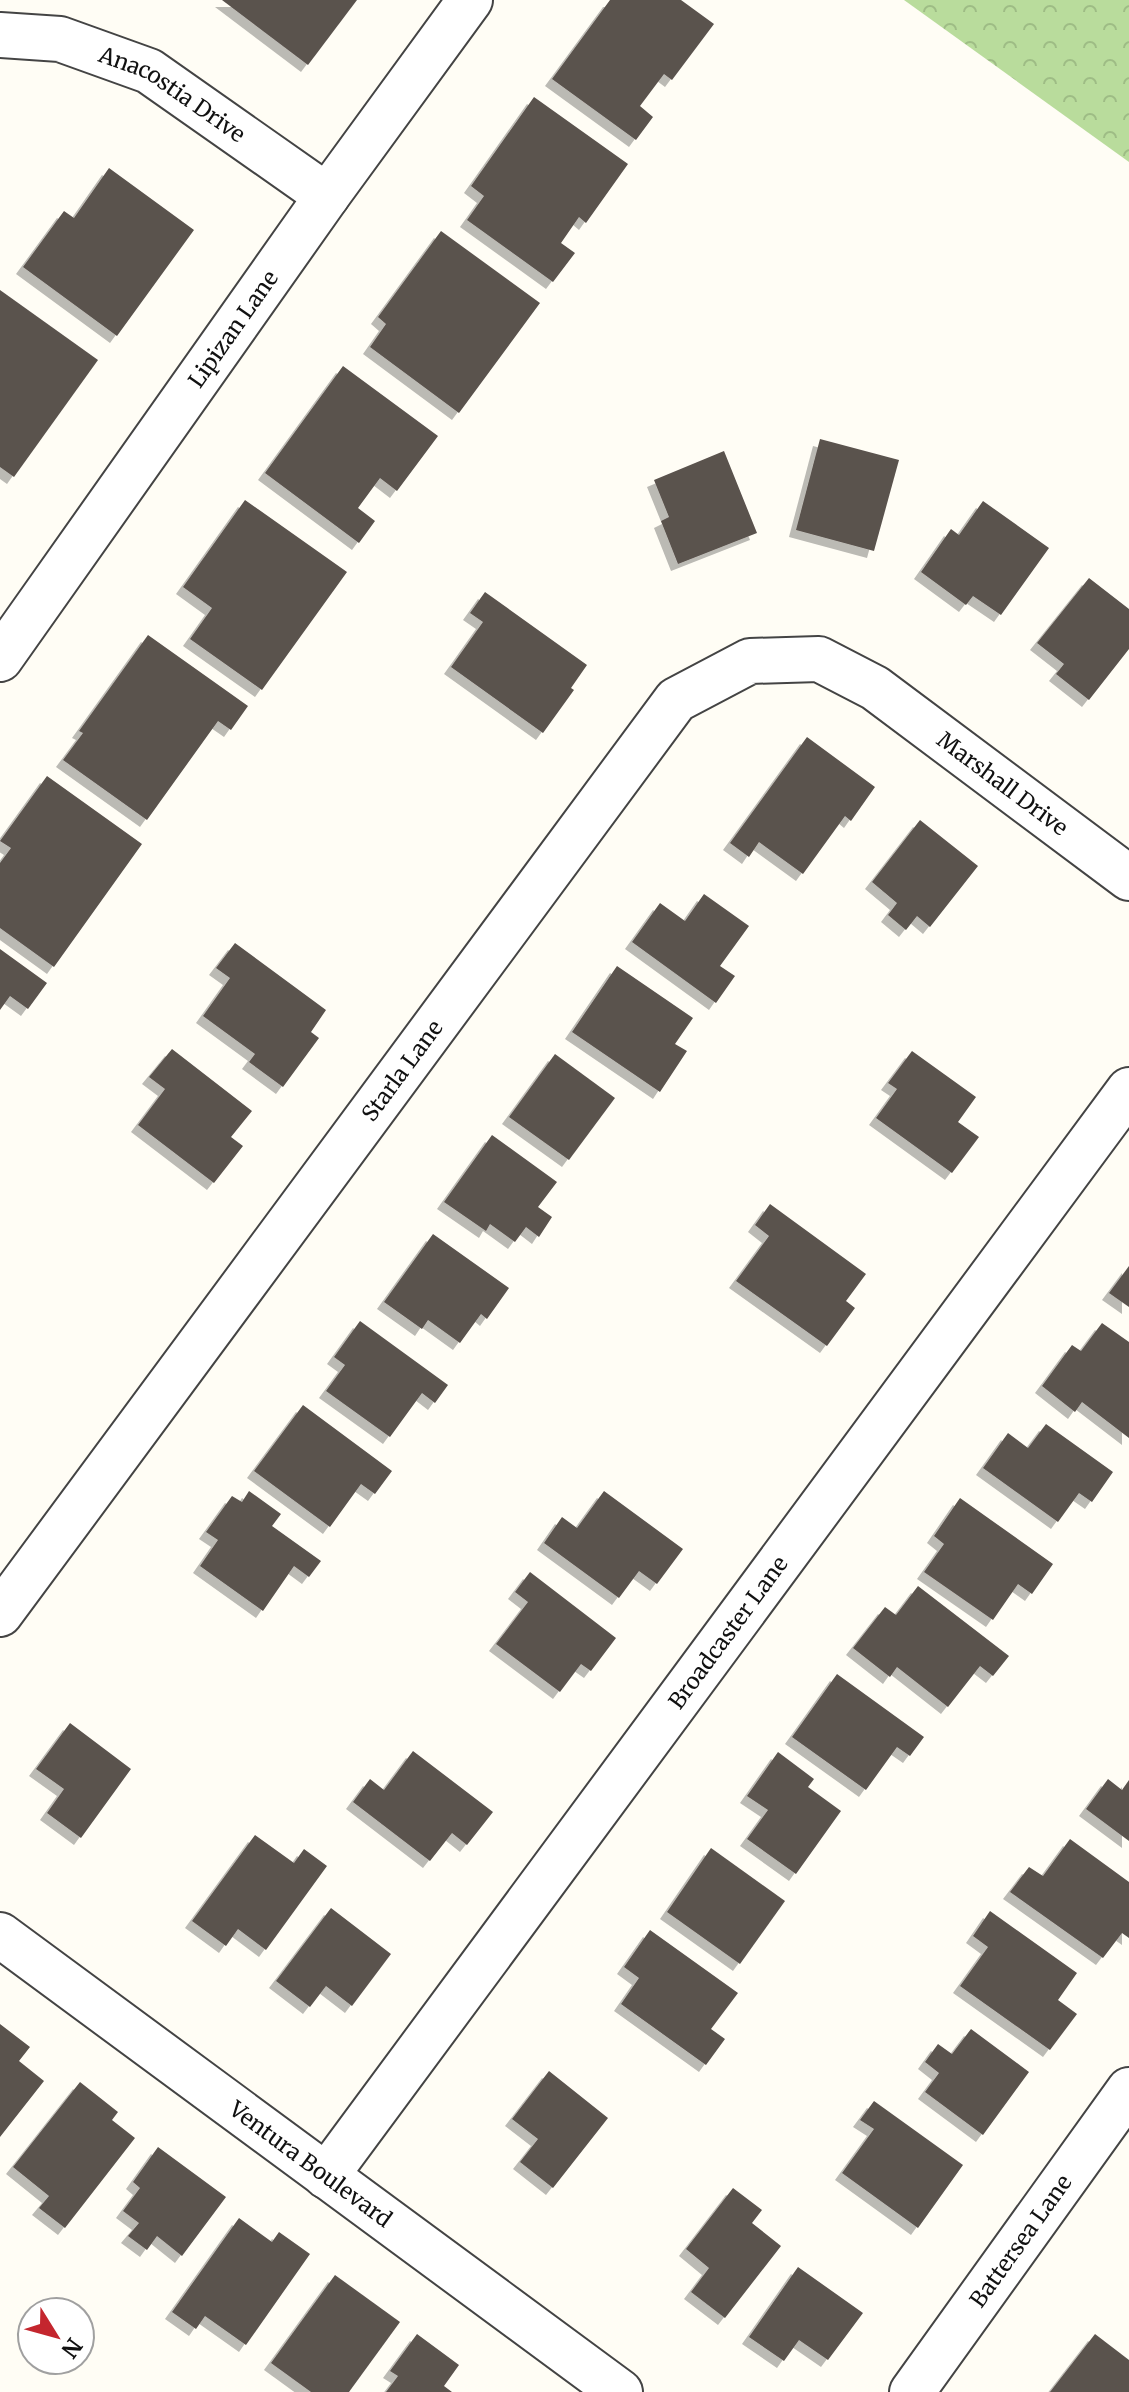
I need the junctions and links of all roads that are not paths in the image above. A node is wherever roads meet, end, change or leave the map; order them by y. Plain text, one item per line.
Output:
1 (470, 0) edge
2 (0, 35) edge
3 (327, 196) junction
4 (0, 659) edge
5 (875, 688) joint
6 (1129, 878) edge
7 (1129, 1090) edge
8 (0, 1614) edge
9 (1, 1935) edge
10 (1126, 2099) edge
11 (326, 2176) junction
12 (620, 2392) edge
13 (912, 2392) edge

1 - 3 street, Lipizan Lane
2 - 3 street, Anacostia Drive
3 - 4 street, Lipizan Lane
5 - 6 street, Marshall Drive
5 - 8 street, Starla Lane
7 - 11 street, Broadcaster Lane
9 - 11 street, Ventura Boulevard
10 - 13 street, Battersea Lane
11 - 12 street, Ventura Boulevard

